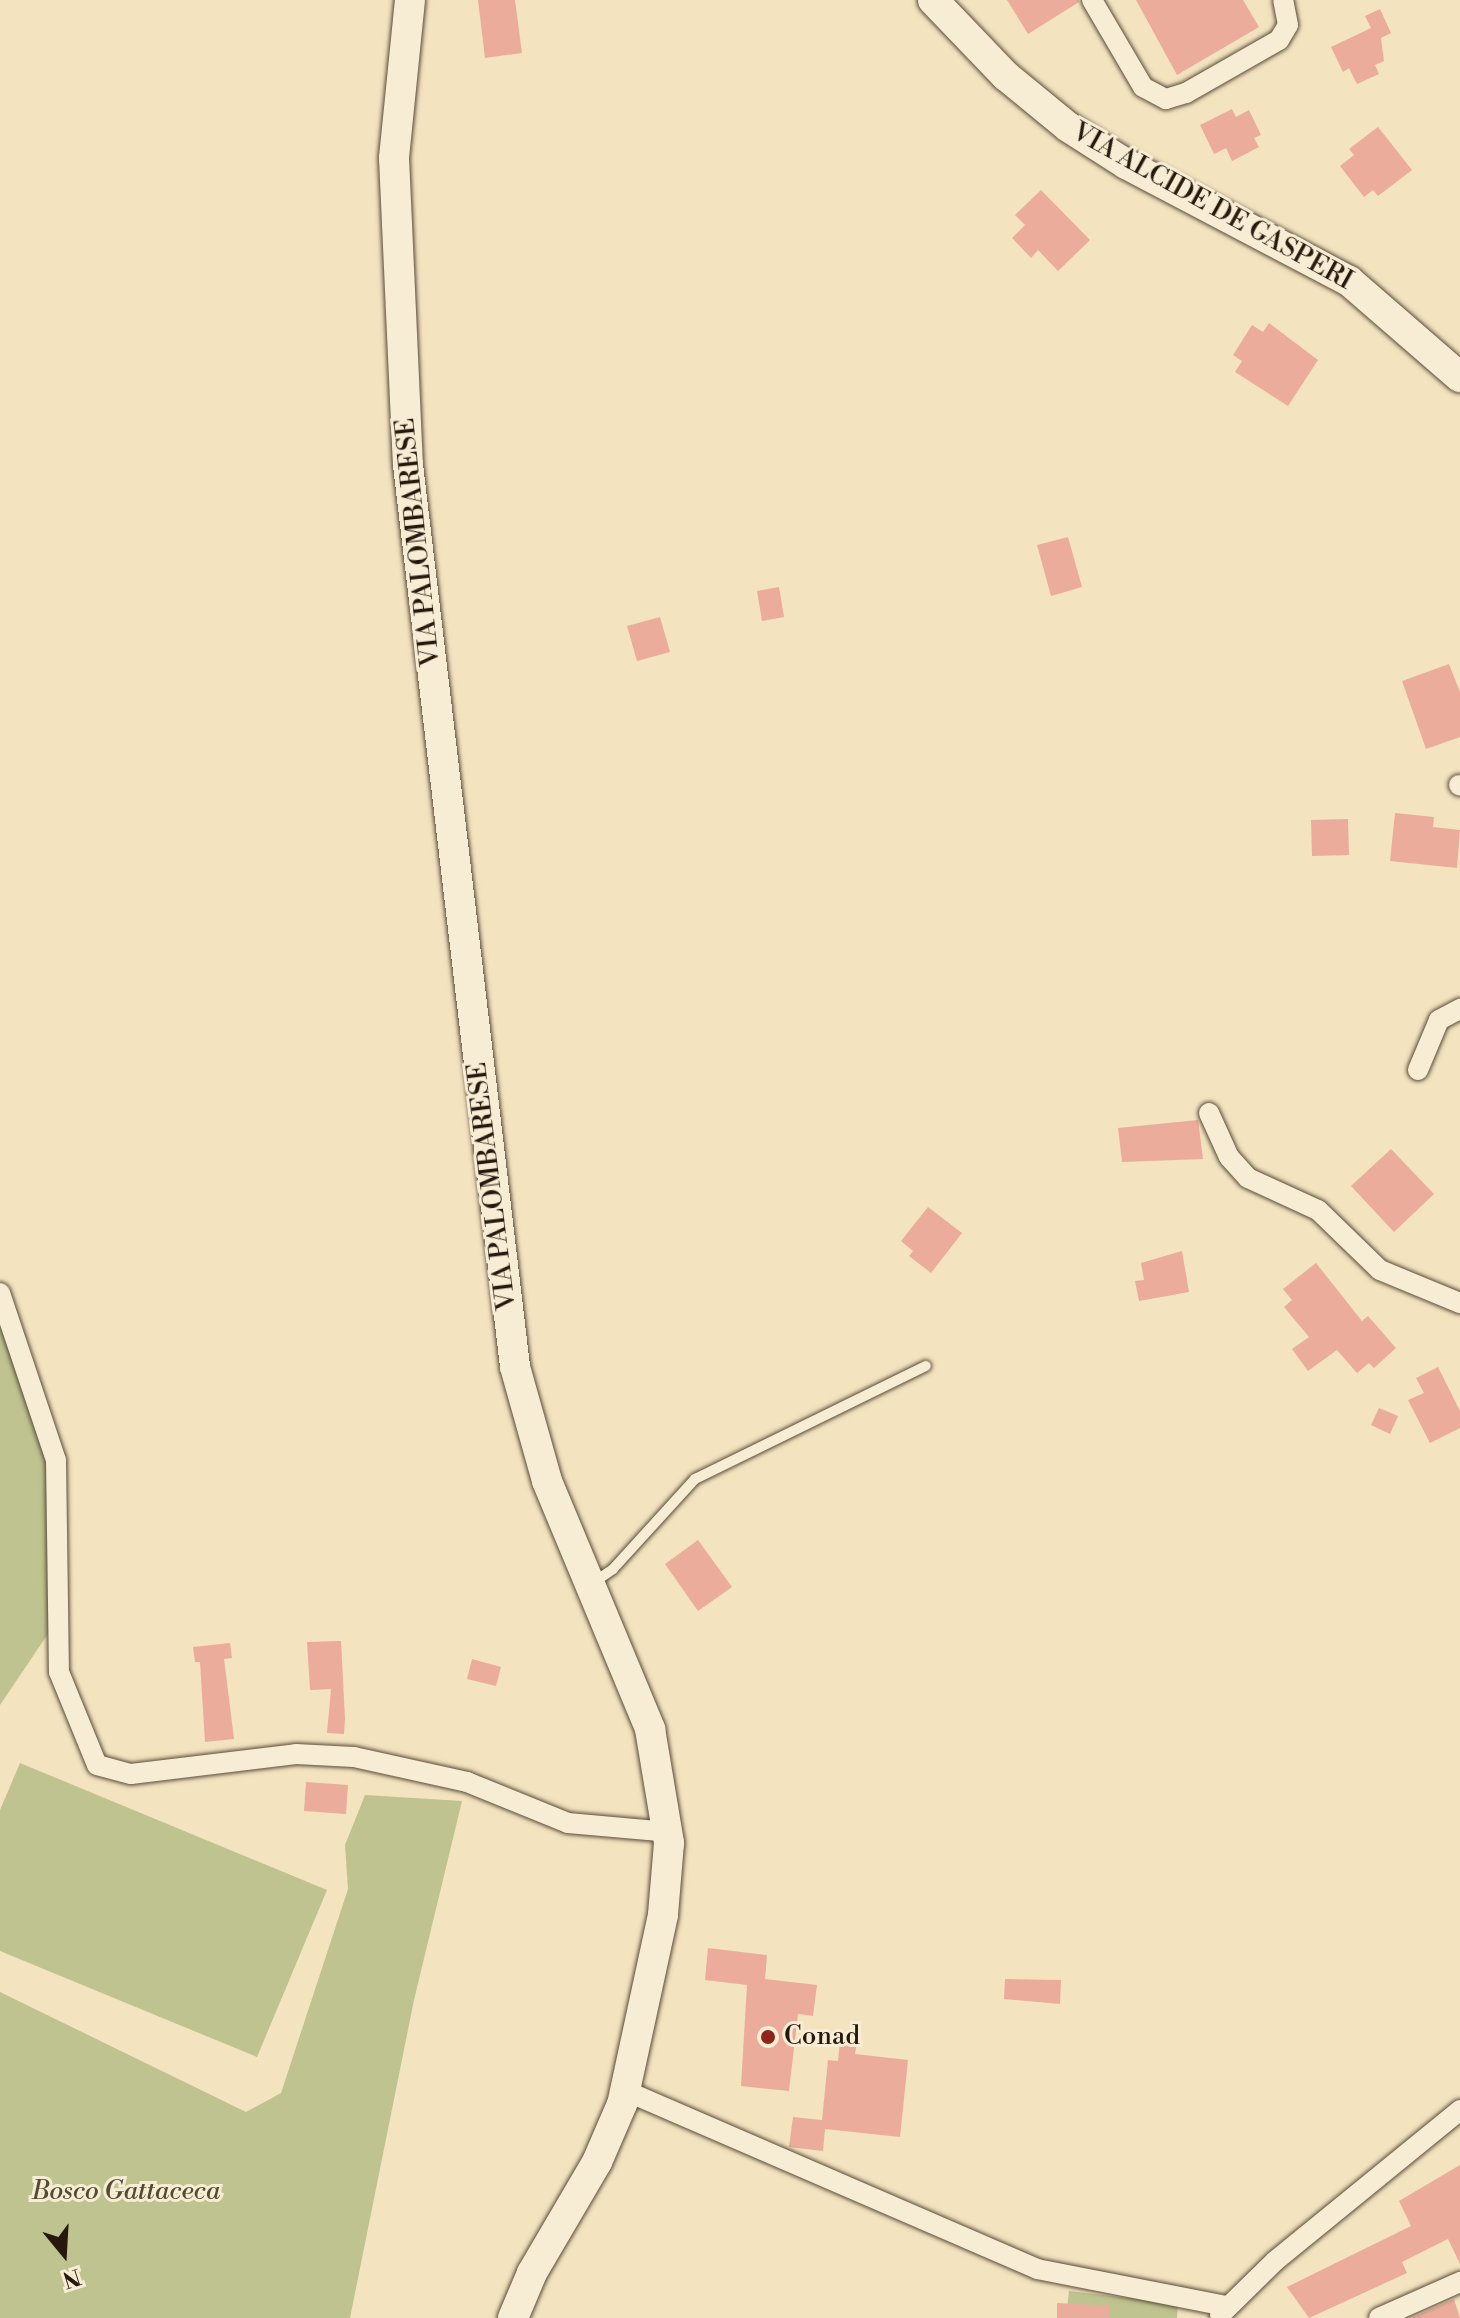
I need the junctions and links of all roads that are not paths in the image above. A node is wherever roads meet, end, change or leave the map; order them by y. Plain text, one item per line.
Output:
1 (410, 0) edge
2 (933, 0) edge
3 (1092, 0) edge
4 (1283, 0) edge
5 (1460, 377) edge
6 (1460, 1009) edge
7 (1418, 1070) dead end
8 (1209, 1113) dead end
9 (0, 1293) edge
10 (1460, 1303) edge
11 (926, 1366) dead end
12 (589, 1583) junction
13 (668, 1832) junction
14 (626, 2091) junction
15 (1460, 2110) edge
16 (1460, 2282) edge
17 (1222, 2312) edge
18 (513, 2318) edge
19 (1379, 2318) edge

1 - 12 main road, VIA PALOMBARESE
2 - 5 main road, VIA ALCIDE DE GASPERI
3 - 4 street
6 - 7 street
8 - 10 street
9 - 13 street
11 - 12 lane
12 - 13 main road, VIA PALOMBARESE
13 - 14 main road, VIA PALOMBARESE
14 - 17 street
14 - 18 main road, VIA PALOMBARESE
15 - 17 street
16 - 19 street

